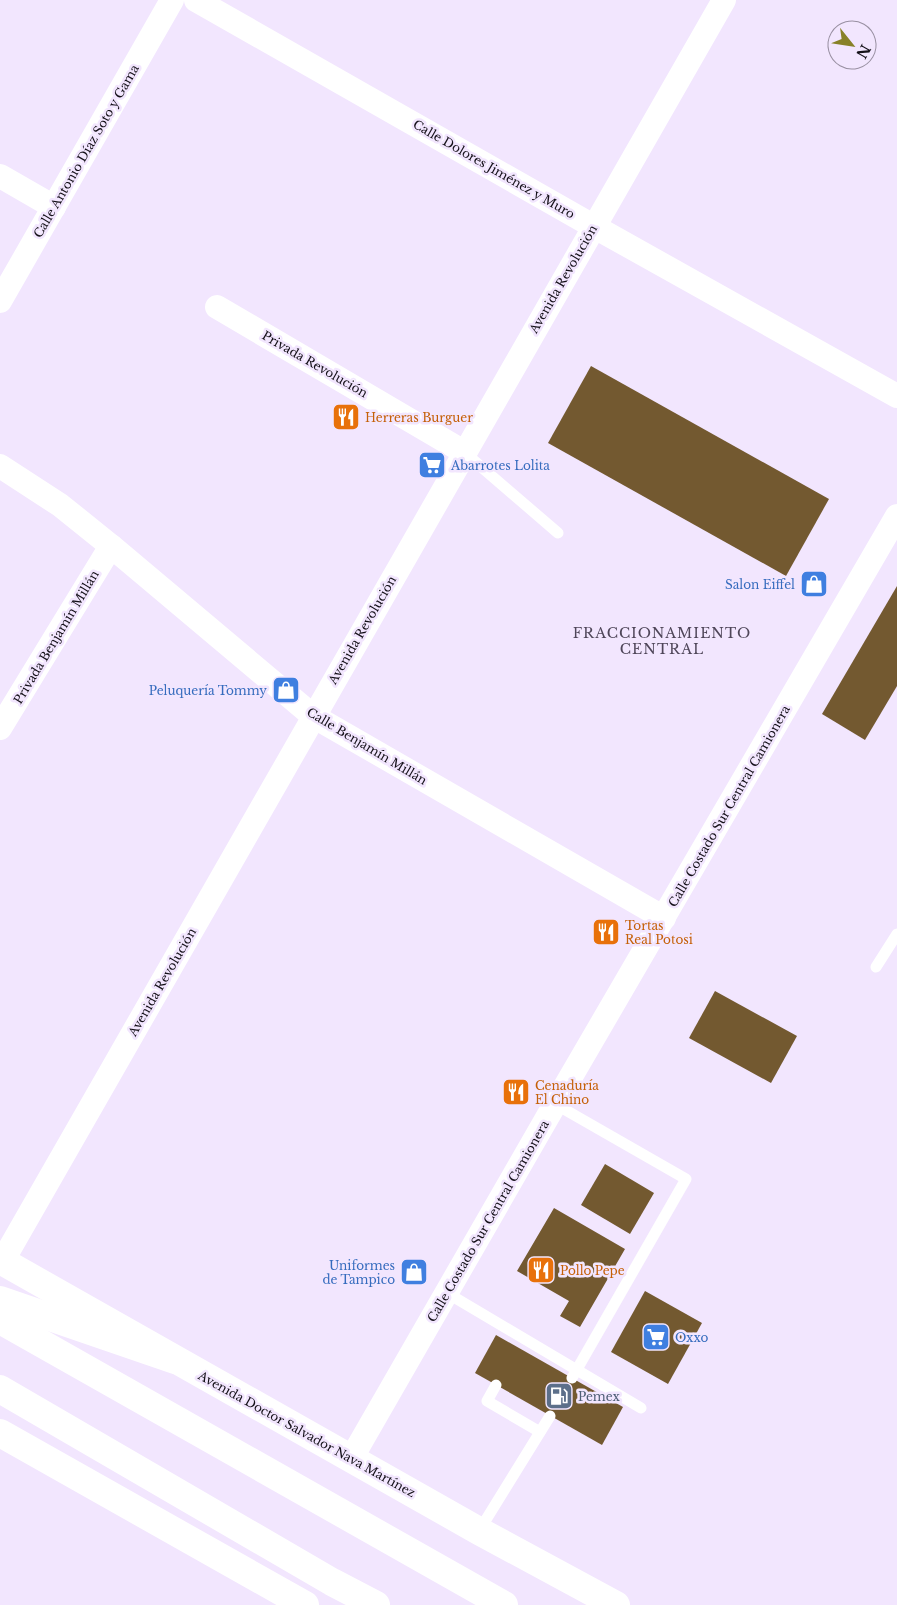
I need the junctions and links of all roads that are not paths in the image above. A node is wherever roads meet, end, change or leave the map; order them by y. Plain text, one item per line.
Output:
1 (172, 0) edge
2 (196, 0) edge
3 (724, 0) edge
4 (0, 176) edge
5 (54, 207) junction
6 (593, 226) junction
7 (0, 301) edge
8 (217, 307) dead end
9 (897, 396) edge
10 (464, 452) junction
11 (0, 466) edge
12 (897, 516) edge
13 (558, 534) dead end
14 (112, 546) junction
15 (313, 716) junction
16 (0, 728) edge
17 (664, 918) junction
18 (897, 934) edge
19 (876, 967) dead end
20 (555, 1104) junction
21 (1, 1261) edge
22 (447, 1293) junction
23 (0, 1300) edge
24 (0, 1320) edge
25 (175, 1360) junction
26 (574, 1375) junction
27 (496, 1385) dead end
28 (0, 1389) edge
29 (641, 1408) dead end
30 (550, 1416) dead end
31 (0, 1432) edge
32 (540, 1432) junction
33 (351, 1459) junction
34 (479, 1531) junction
35 (305, 1605) edge
36 (376, 1605) edge
37 (504, 1605) edge
38 (616, 1605) edge

1 - 5 street, Calle Antonio Díaz Soto y Gama
2 - 6 street, Calle Dolores Jiménez y Muro
3 - 6 street, Avenida Revolución
4 - 5 street
5 - 7 street, Calle Antonio Díaz Soto y Gama
6 - 9 street, Calle Dolores Jiménez y Muro
6 - 10 street, Avenida Revolución
8 - 10 street, Privada Revolución
10 - 13 lane
10 - 15 street, Avenida Revolución
11 - 14 street, Calle Benjamín Millán
12 - 17 street, Calle Costado Sur Central Camionera
14 - 15 street, Calle Benjamín Millán
14 - 16 street, Privada Benjamín Millán
15 - 17 street, Calle Benjamín Millán
15 - 21 street, Avenida Revolución
17 - 20 street, Calle Costado Sur Central Camionera
18 - 19 lane
20 - 22 street, Calle Costado Sur Central Camionera
20 - 26 lane
21 - 25 main road, Avenida Doctor Salvador Nava Martínez
22 - 26 lane
22 - 33 street, Calle Costado Sur Central Camionera
23 - 25 main road
24 - 37 main road
25 - 33 main road, Avenida Doctor Salvador Nava Martínez
26 - 29 lane
27 - 32 lane
28 - 36 main road
30 - 32 lane
31 - 35 main road
32 - 34 lane
33 - 34 main road, Avenida Doctor Salvador Nava Martínez
34 - 38 main road, Avenida Doctor Salvador Nava Martínez

